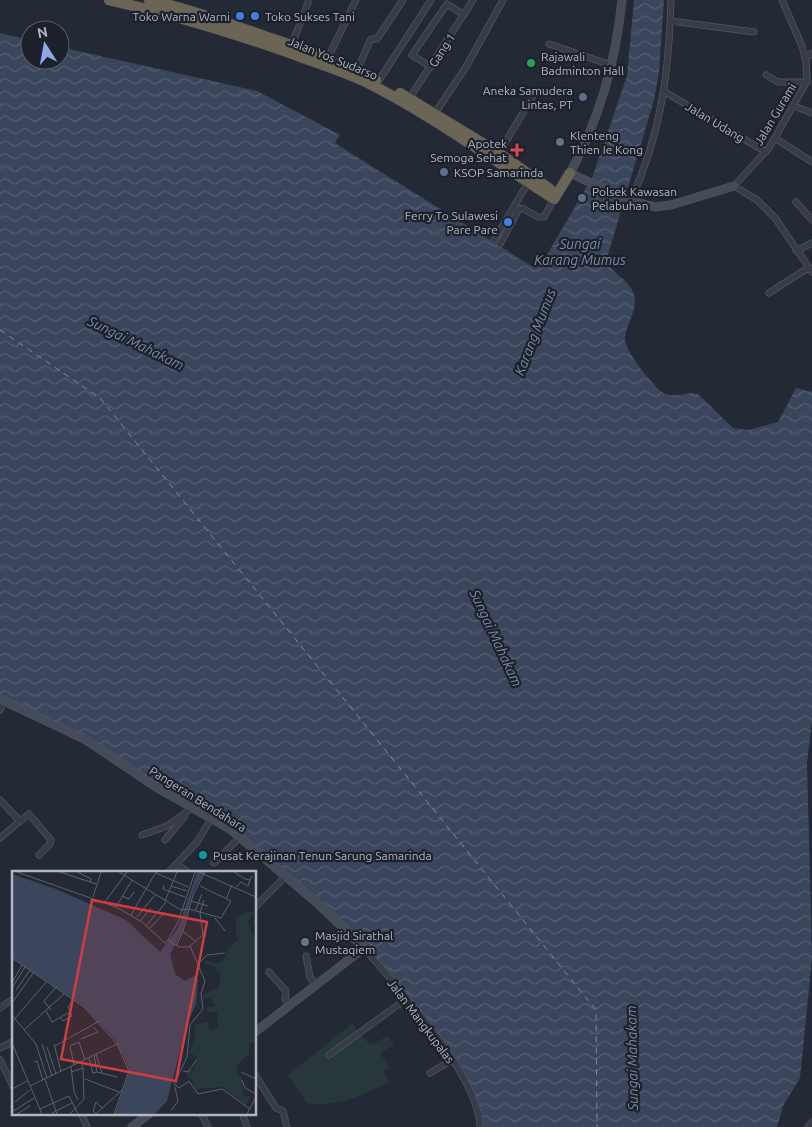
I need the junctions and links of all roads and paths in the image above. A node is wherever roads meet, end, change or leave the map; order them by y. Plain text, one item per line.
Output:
1 (109, 0) edge
2 (149, 0) edge
3 (310, 0) edge
4 (356, 0) edge
5 (403, 0) edge
6 (431, 0) edge
7 (472, 0) edge
8 (504, 0) edge
9 (622, 0) edge
10 (672, 0) edge
11 (782, 0) edge
12 (174, 6) edge
13 (464, 15) junction
14 (671, 21) junction
15 (754, 32) dead end
16 (549, 44) dead end
17 (290, 49) junction
18 (812, 53) edge
19 (328, 58) junction
20 (806, 58) junction
21 (611, 65) junction
22 (431, 67) junction
23 (357, 70) junction
24 (766, 75) dead end
25 (378, 82) junction
26 (807, 82) junction
27 (664, 92) junction
28 (533, 96) dead end
29 (407, 101) junction
30 (794, 106) junction
31 (812, 113) edge
32 (433, 117) junction
33 (775, 138) junction
34 (766, 152) junction
35 (499, 153) junction
36 (812, 162) edge
37 (570, 173) junction
38 (528, 183) junction
39 (734, 186) junction
40 (556, 197) junction
41 (628, 200) junction
42 (796, 202) dead end
43 (812, 220) edge
44 (494, 240) dead end
45 (812, 243) edge
46 (500, 244) dead end
47 (796, 251) junction
48 (810, 270) edge
49 (769, 293) dead end
50 (2, 700) edge
51 (0, 710) edge
52 (0, 800) edge
53 (190, 809) junction
54 (211, 819) junction
55 (20, 821) junction
56 (142, 835) dead end
57 (240, 837) junction
58 (0, 838) edge
59 (165, 840) dead end
60 (39, 855) dead end
61 (214, 863) dead end
62 (177, 864) junction
63 (170, 871) edge
64 (187, 871) edge
65 (285, 877) junction
66 (256, 906) edge
67 (364, 948) junction
68 (306, 956) dead end
69 (269, 972) dead end
70 (314, 983) junction
71 (12, 999) edge
72 (406, 999) junction
73 (288, 1003) junction
74 (0, 1008) edge
75 (256, 1031) edge
76 (12, 1042) edge
77 (0, 1048) edge
78 (329, 1055) dead end
79 (0, 1060) edge
80 (452, 1060) junction
81 (430, 1074) dead end
82 (256, 1077) edge
83 (12, 1084) edge
84 (81, 1114) edge
85 (202, 1114) edge
86 (242, 1114) edge
87 (812, 1122) edge
88 (142, 1124) edge
89 (87, 1127) edge
90 (132, 1127) edge
91 (208, 1127) edge
92 (247, 1127) edge
93 (287, 1127) edge
94 (480, 1127) edge
95 (808, 1127) edge

1 - 12 highway, Jalan Yos Sudarso
2 - 12 highway, Jalan Yos Sudarso
3 - 17 street
4 - 19 street
5 - 23 street
6 - 25 street
7 - 13 street, Gang 1
8 - 32 street
9 - 21 street
10 - 14 street
11 - 20 street, Jalan Gurami
12 - 17 highway, Jalan Yos Sudarso
13 - 22 street, Gang 1
13 - 22 street
14 - 15 street
14 - 27 street
16 - 21 street
17 - 19 highway, Jalan Yos Sudarso
17 - 29 highway, Jalan Yos Sudarso
18 - 20 street
19 - 23 highway, Jalan Yos Sudarso
20 - 26 street, Jalan Gurami
21 - 37 street
22 - 29 street, Gang 1
23 - 25 highway, Jalan Yos Sudarso
24 - 26 street
25 - 29 highway, Jalan Yos Sudarso
26 - 30 street, Jalan Gurami
27 - 34 street, Jalan Udang
27 - 41 street
28 - 35 street
29 - 32 highway, Jalan Yos Sudarso
30 - 31 street
30 - 33 street, Jalan Gurami
32 - 35 highway, Jalan Yos Sudarso
32 - 38 highway, Jalan Yos Sudarso
33 - 34 street, Jalan Gurami
33 - 36 street
34 - 39 street, Jalan Gurami
35 - 40 highway, Jalan Yos Sudarso
37 - 40 highway
37 - 41 street, Jalan Gurami
38 - 40 highway, Jalan Yos Sudarso
38 - 44 street
39 - 41 street, Jalan Gurami
39 - 47 street
40 - 46 street
42 - 43 street
45 - 47 street
47 - 48 street
48 - 49 street
50 - 51 street
50 - 53 street, Pangeran Bendahara
52 - 55 street
53 - 54 street, Pangeran Bendahara
53 - 56 street
53 - 59 street
54 - 57 street, Pangeran Bendahara
54 - 62 street
55 - 58 street
55 - 60 street
57 - 61 street
57 - 65 street, Pangeran Bendahara
62 - 63 street
62 - 64 street
65 - 66 street
65 - 67 street, Pangeran Bendahara
67 - 70 street
67 - 72 street, Jalan Mangkupalas
68 - 70 street
69 - 73 street
70 - 73 street
71 - 74 street
72 - 78 street
72 - 80 street, Jalan Mangkupalas
73 - 75 street
76 - 77 street
79 - 83 street
80 - 81 street
80 - 94 street, Jalan Mangkupalas
82 - 93 street
84 - 89 street
85 - 91 street
86 - 92 street
87 - 95 street
88 - 90 street

